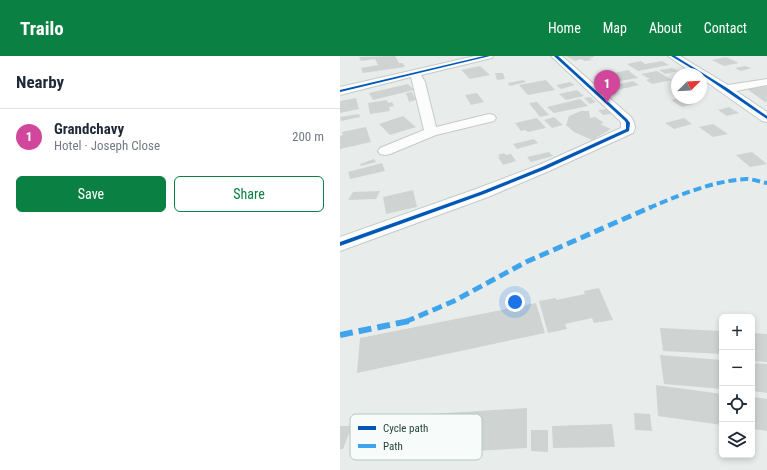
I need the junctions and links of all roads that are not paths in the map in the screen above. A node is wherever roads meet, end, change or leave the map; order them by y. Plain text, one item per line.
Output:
1 (488, 56) edge
2 (556, 56) edge
3 (673, 56) edge
4 (452, 60) edge
5 (415, 74) junction
6 (767, 82) edge
7 (726, 89) junction
8 (340, 91) edge
9 (765, 114) edge
10 (490, 118) dead end
11 (431, 132) junction
12 (385, 151) dead end
13 (340, 244) edge

1 - 4 street
2 - 13 street
3 - 7 street
4 - 5 street
5 - 8 street
5 - 11 street
6 - 7 street
7 - 9 street
10 - 11 street
11 - 12 street

